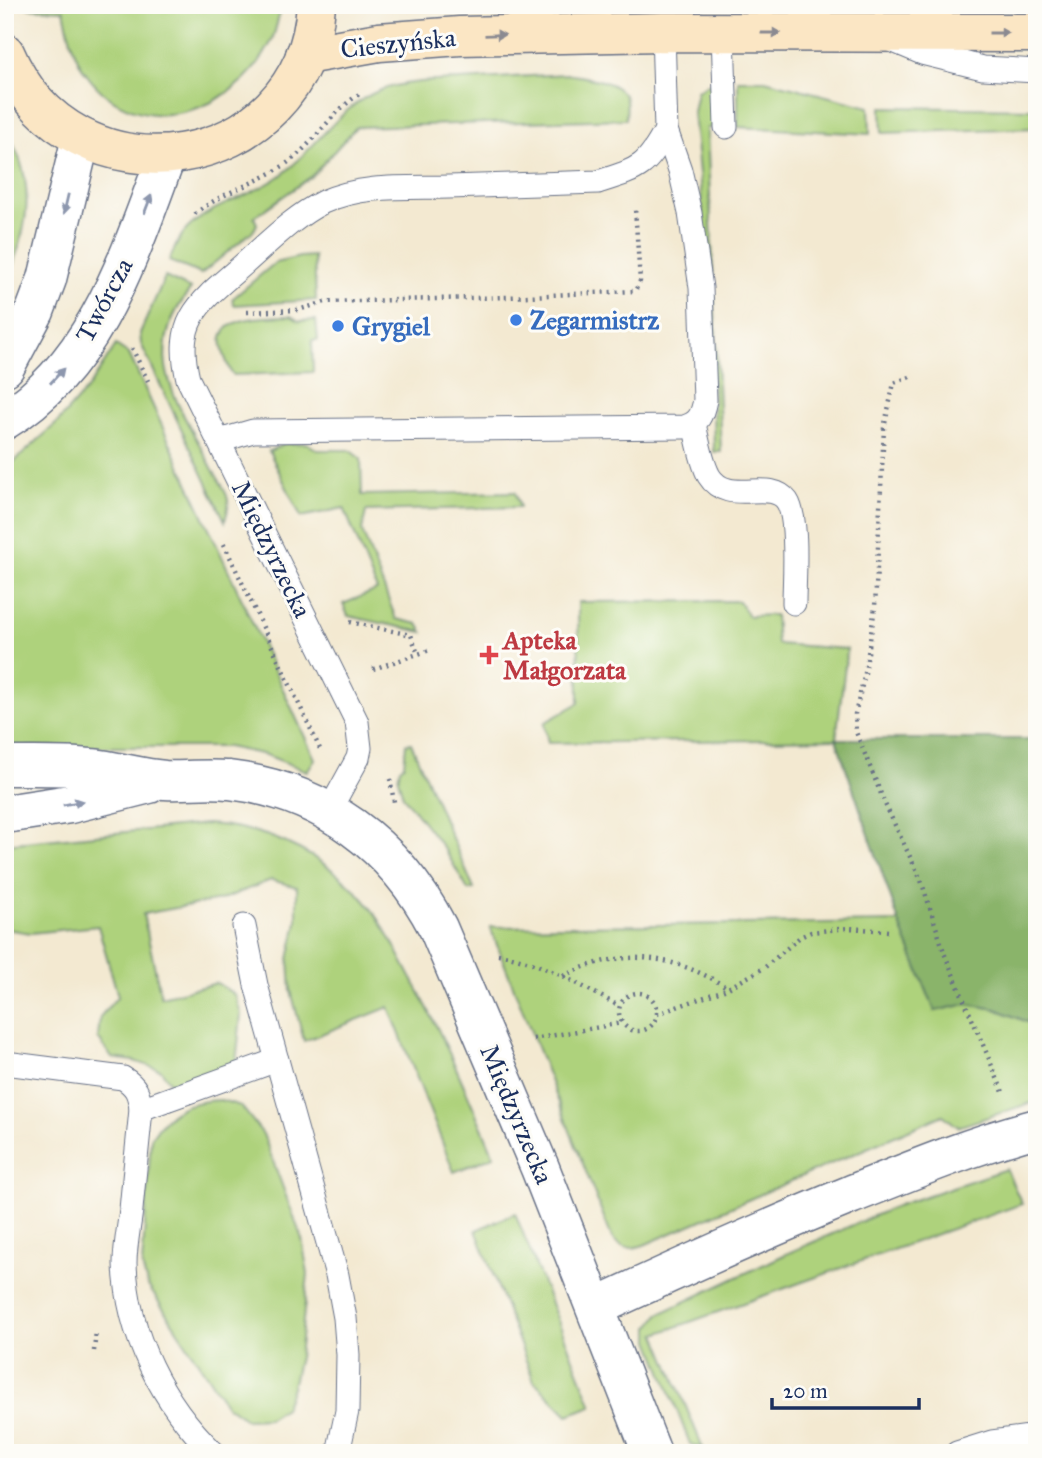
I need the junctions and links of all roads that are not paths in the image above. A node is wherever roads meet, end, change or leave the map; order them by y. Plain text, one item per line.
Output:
1 (316, 5) edge
2 (663, 32) junction
3 (723, 33) junction
4 (872, 33) junction
5 (1037, 33) edge
6 (305, 55) junction
7 (8, 65) edge
8 (1037, 71) edge
9 (726, 127) dead end
10 (666, 130) junction
11 (80, 138) junction
12 (167, 155) junction
13 (5, 367) edge
14 (5, 420) edge
15 (694, 424) junction
16 (219, 441) junction
17 (794, 603) dead end
18 (5, 765) edge
19 (165, 780) junction
20 (329, 811) junction
21 (5, 814) edge
22 (244, 926) dead end
23 (277, 1060) junction
24 (5, 1063) edge
25 (141, 1109) junction
26 (1030, 1129) edge
27 (596, 1307) junction
28 (1037, 1436) edge
29 (214, 1453) edge
30 (338, 1453) edge
31 (652, 1453) edge
32 (957, 1453) edge

1 - 6 main road
2 - 3 main road, Cieszyńska
6 -> 2 main road, Cieszyńska
2 - 10 lane
3 -> 4 main road, Cieszyńska
3 - 9 lane
4 -> 5 main road, Cieszyńska
4 - 8 lane
6 - 12 main road
7 - 11 main road
10 - 15 lane
10 - 16 lane, Międzyrzecka
11 - 12 main road
11 -> 13 street
14 -> 12 street, Twórcza
15 - 16 lane
15 - 17 lane
16 - 20 lane, Międzyrzecka
18 - 19 street, Międzyrzecka
19 - 20 street, Międzyrzecka
21 -> 19 street, Międzyrzecka
20 - 27 street, Międzyrzecka
22 - 23 lane
23 - 25 lane
23 - 30 lane
24 - 25 lane
25 - 29 lane
26 - 27 street
27 - 31 street, Międzyrzecka
28 - 32 lane

